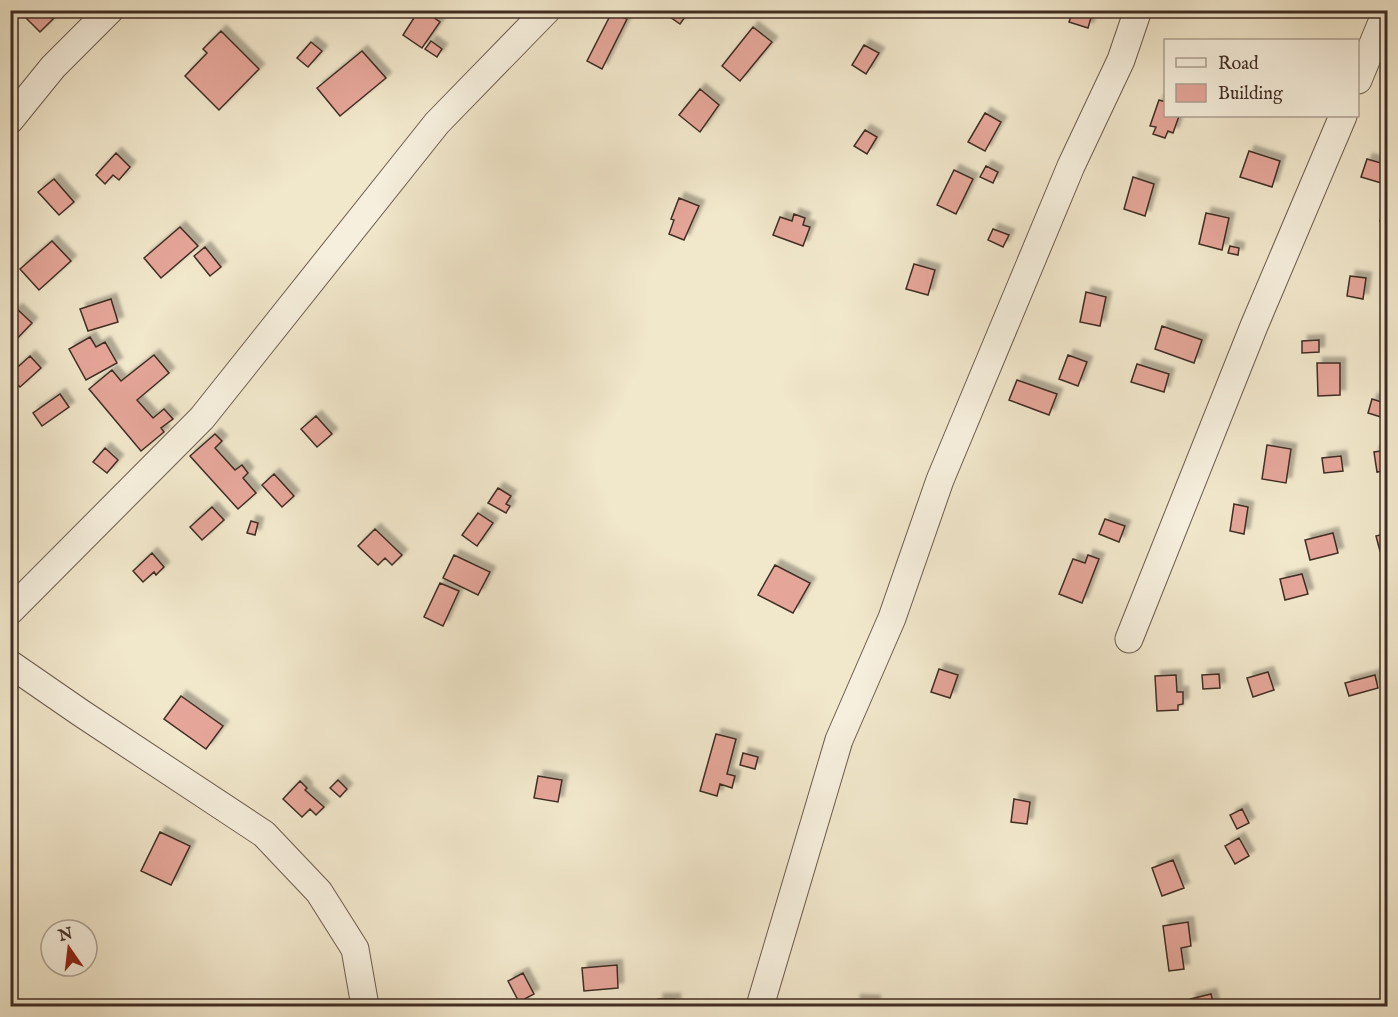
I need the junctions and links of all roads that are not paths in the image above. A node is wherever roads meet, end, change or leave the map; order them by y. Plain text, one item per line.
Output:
1 (110, 10) edge
2 (547, 10) edge
3 (1138, 10) edge
4 (1387, 10) edge
5 (1359, 78) edge
6 (1343, 117) edge
7 (10, 120) edge
8 (10, 611) edge
9 (1129, 639) dead end
10 (10, 664) edge
11 (365, 1006) edge
12 (760, 1006) edge

1 - 7 street
2 - 8 street
3 - 12 street
4 - 5 street
6 - 9 street
10 - 11 street

